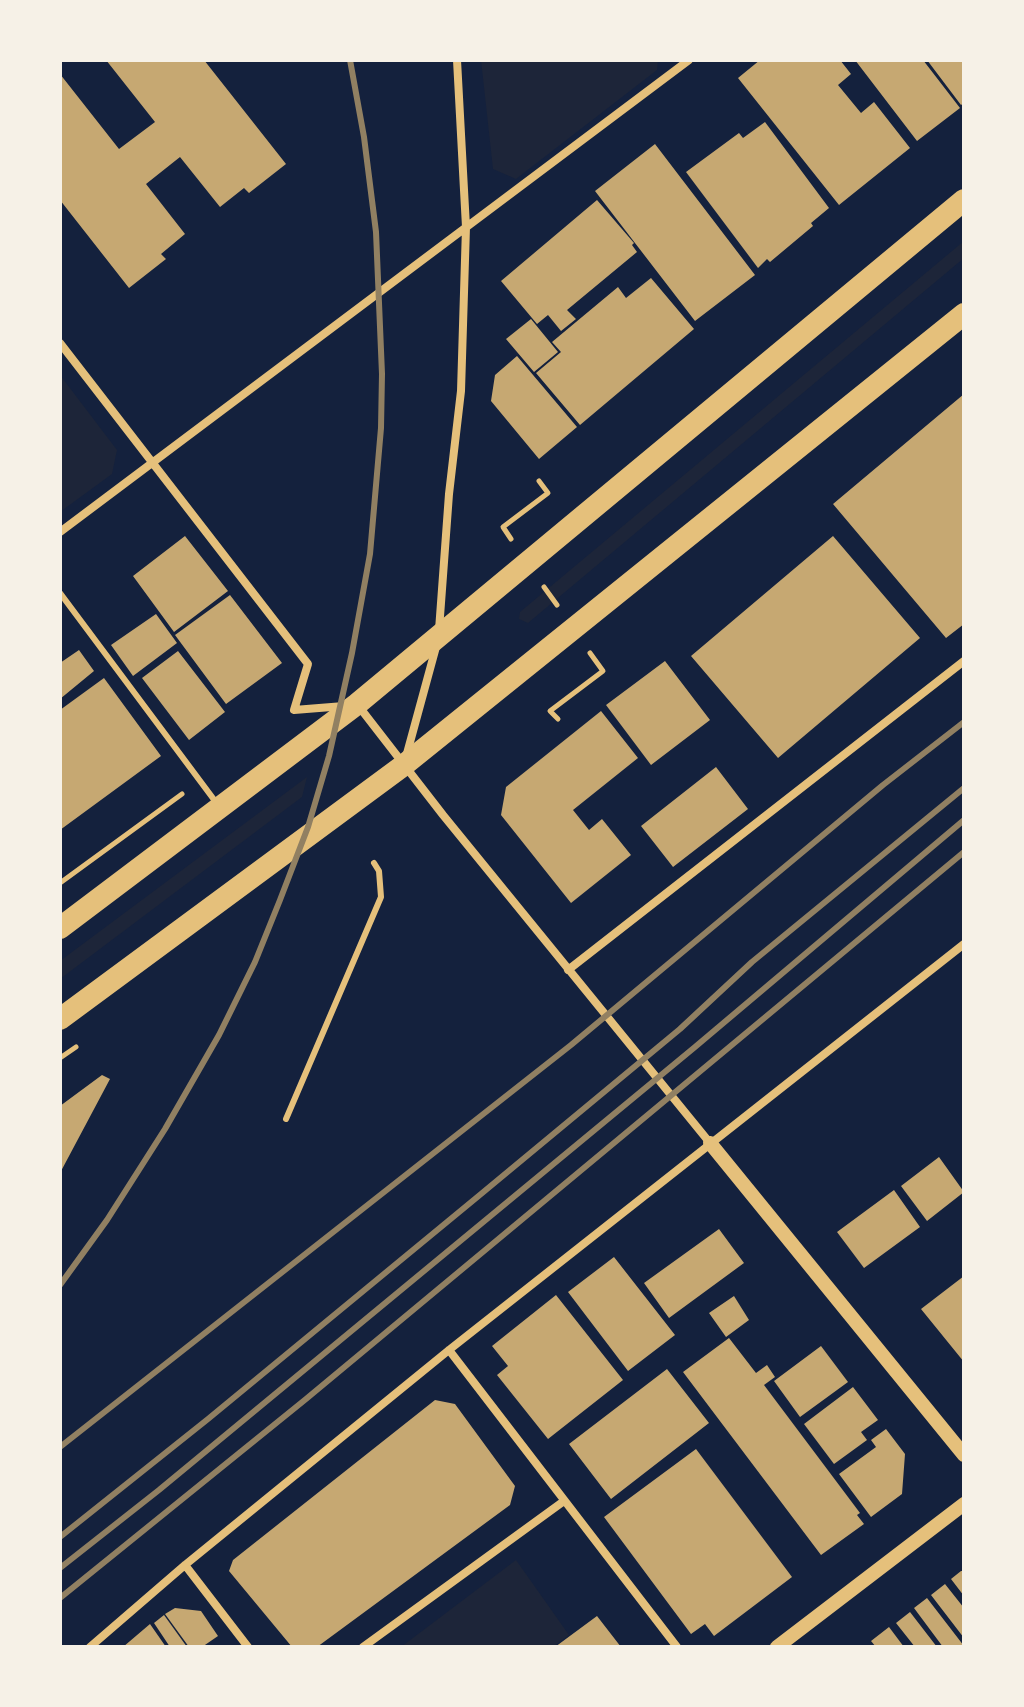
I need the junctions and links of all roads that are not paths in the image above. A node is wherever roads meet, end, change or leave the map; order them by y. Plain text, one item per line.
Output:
1 (457, 60) edge
2 (685, 61) edge
3 (964, 200) edge
4 (466, 227) junction
5 (964, 314) edge
6 (60, 343) edge
7 (153, 463) junction
8 (60, 532) edge
9 (60, 593) edge
10 (439, 637) junction
11 (964, 661) edge
12 (357, 704) junction
13 (404, 765) junction
14 (220, 808) junction
15 (374, 863) dead end
16 (60, 928) edge
17 (964, 944) edge
18 (568, 970) junction
19 (60, 1019) edge
20 (286, 1119) dead end
21 (710, 1143) junction
22 (449, 1350) junction
23 (964, 1455) edge
24 (564, 1501) junction
25 (964, 1504) edge
26 (185, 1565) junction
27 (90, 1647) edge
28 (248, 1647) edge
29 (363, 1647) edge
30 (677, 1647) edge
31 (777, 1647) edge

1 - 4 street
2 - 4 street
3 - 10 highway
4 - 7 street
4 - 10 street
5 - 13 highway
6 - 7 street
7 - 8 street
7 - 12 street
9 - 14 lane
10 - 12 highway
10 - 13 street
11 - 18 street
12 - 13 street
12 - 14 highway
13 - 18 street
13 - 19 highway
14 - 16 highway
15 - 20 lane
17 - 21 street
18 - 21 street
21 - 22 street
21 - 23 street
22 - 24 street
22 - 26 street
24 - 29 street
24 - 30 street
25 - 31 street
26 - 27 street
26 - 28 street

